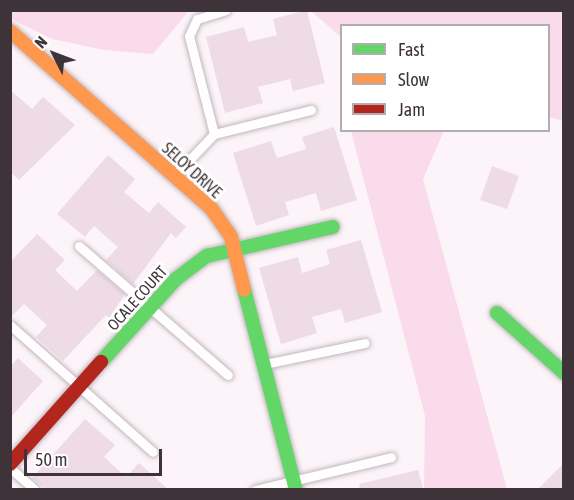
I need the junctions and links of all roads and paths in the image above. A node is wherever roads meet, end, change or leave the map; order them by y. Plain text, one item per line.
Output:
1 (226, 10) edge
2 (10, 32) edge
3 (311, 110) dead end
4 (214, 134) junction
5 (174, 176) junction
6 (333, 226) dead end
7 (79, 246) dead end
8 (235, 248) junction
9 (150, 308) junction
10 (497, 314) dead end
11 (10, 325) edge
12 (365, 343) dead end
13 (266, 364) junction
14 (564, 373) edge
15 (228, 375) dead end
16 (79, 387) junction
17 (153, 452) dead end
18 (391, 457) dead end
19 (10, 466) edge
20 (295, 485) edge
21 (35, 489) edge
22 (255, 489) edge

1 - 4 lane
2 - 5 street, SELOY DRIVE
3 - 4 lane
4 - 5 lane
5 - 8 street, SELOY DRIVE
6 - 8 street, OCALE COURT
7 - 9 lane
8 - 9 street, OCALE COURT
8 - 13 street, SELOY DRIVE
9 - 15 lane
9 - 16 street, OCALE COURT
10 - 14 street
11 - 16 lane
12 - 13 lane
13 - 20 street, SELOY DRIVE
16 - 17 lane
16 - 19 street, OCALE COURT
18 - 20 lane
19 - 21 lane
20 - 22 lane

